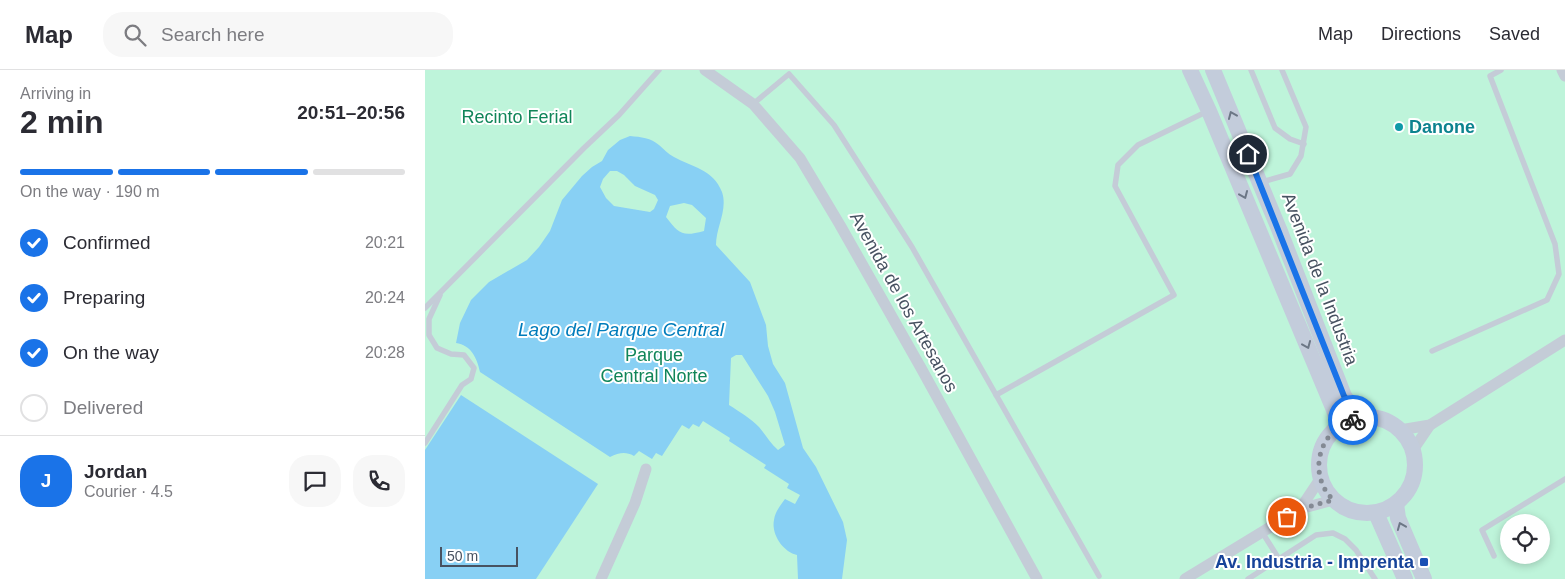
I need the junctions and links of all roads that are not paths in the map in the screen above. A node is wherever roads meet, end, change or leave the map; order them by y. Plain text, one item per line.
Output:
1 (659, 70) edge
2 (705, 70) edge
3 (1190, 70) edge
4 (1213, 70) edge
5 (1251, 70) edge
6 (1282, 70) edge
7 (1501, 70) edge
8 (1562, 70) edge
9 (791, 72) edge
10 (1489, 73) edge
11 (1565, 76) edge
12 (753, 104) junction
13 (1209, 111) junction
14 (1304, 144) junction
15 (1260, 183) junction
16 (441, 292) junction
17 (425, 308) edge
18 (1565, 340) edge
19 (1432, 351) dead end
20 (996, 395) junction
21 (1359, 418) junction
22 (1430, 425) junction
23 (1339, 426) junction
24 (1400, 430) junction
25 (425, 443) edge
26 (1413, 450) junction
27 (646, 469) dead end
28 (1320, 478) junction
29 (1565, 480) edge
30 (1333, 500) junction
31 (1396, 504) junction
32 (1300, 509) junction
33 (1376, 513) junction
34 (1262, 532) junction
35 (1494, 556) dead end
36 (1279, 559) junction
37 (1099, 576) dead end
38 (1403, 578) edge
39 (601, 579) edge
40 (1037, 579) edge
41 (1185, 579) edge
42 (1248, 579) edge
43 (1375, 579) edge
44 (1424, 579) edge

1 - 16 lane
2 - 12 street, Avenida de los Artesanos
3 - 13 street, Avenida de la Industria
15 -> 4 street, Avenida de la Industria
5 - 14 lane
6 - 14 lane
7 - 10 lane
8 - 11 street
9 - 12 lane
9 - 20 lane
10 - 19 lane
12 - 40 street, Avenida de los Artesanos
13 - 20 lane
13 -> 23 street, Avenida de la Industria
14 - 15 lane
15 - 21 street, Avenida de la Industria
16 - 17 lane
16 - 25 lane
18 - 22 street
20 - 37 lane
21 - 23 street
21 - 24 street
22 - 24 street
22 - 26 street
23 - 28 street
24 - 26 street
26 - 31 street
27 - 39 street
28 - 30 street
28 - 32 street
29 - 35 lane
30 - 32 street
30 - 33 street
31 - 33 street
44 -> 31 street
32 - 34 street
33 - 38 street
34 - 36 lane
34 - 41 street
36 - 42 lane
36 - 43 lane

